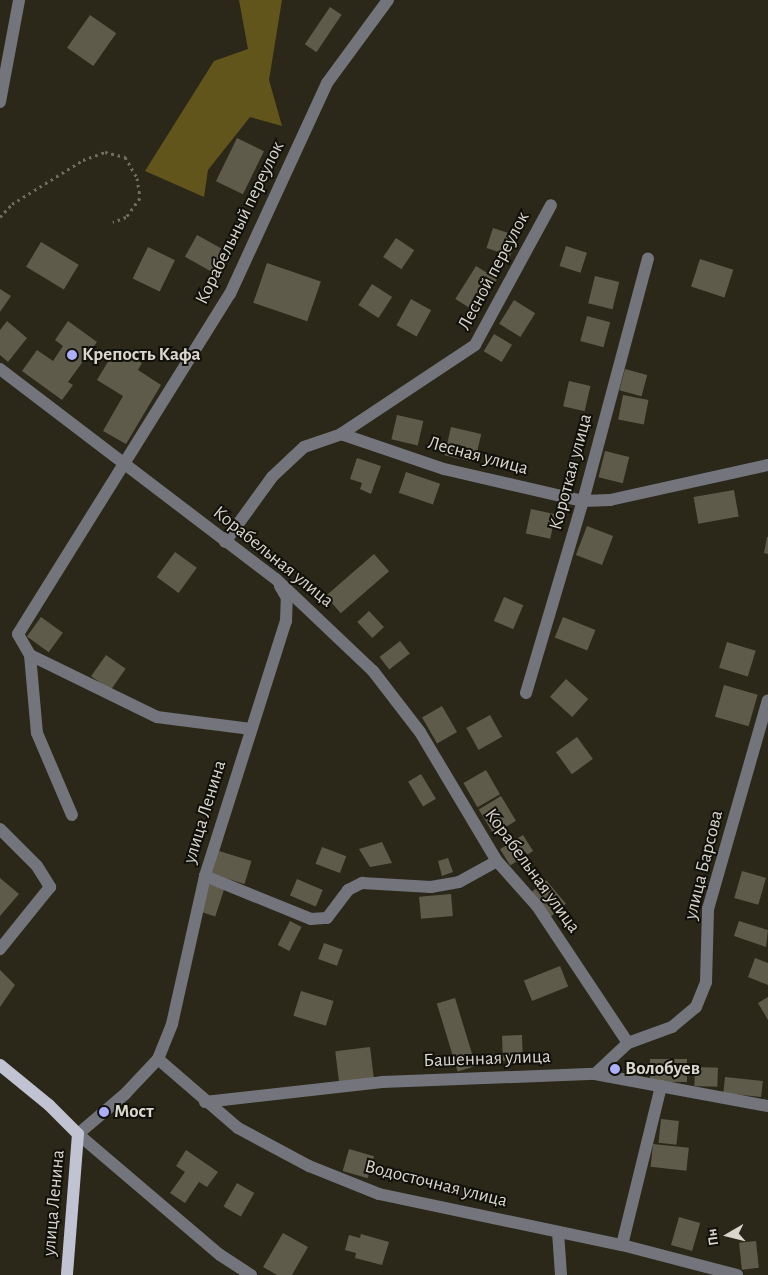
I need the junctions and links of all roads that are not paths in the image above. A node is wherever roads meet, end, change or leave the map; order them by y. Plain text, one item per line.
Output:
1 (19, 0) edge
2 (388, 0) edge
3 (0, 102) edge
4 (551, 205) dead end
5 (648, 259) dead end
6 (0, 369) edge
7 (341, 434) junction
8 (124, 463) junction
9 (768, 466) edge
10 (583, 501) junction
11 (225, 542) junction
12 (276, 579) junction
13 (30, 656) junction
14 (526, 693) dead end
15 (768, 700) edge
16 (251, 729) junction
17 (72, 815) dead end
18 (0, 829) edge
19 (498, 861) junction
20 (205, 876) junction
21 (0, 949) edge
22 (628, 1043) junction
23 (158, 1059) junction
24 (0, 1065) edge
25 (595, 1074) junction
26 (661, 1086) junction
27 (206, 1102) junction
28 (768, 1106) edge
29 (78, 1134) junction
30 (558, 1232) junction
31 (622, 1245) junction
32 (732, 1274) edge
33 (67, 1275) edge
34 (251, 1275) edge
35 (561, 1275) edge

1 - 3 street
2 - 8 street, Корабельный переулок
4 - 7 street, Лесной переулок
5 - 10 street, Короткая улица
6 - 8 street, Корабельная улица
7 - 10 street, Лесная улица
7 - 11 street
8 - 11 street, Корабельная улица
8 - 13 street, Корабельный переулок
9 - 10 street, Лесная улица
10 - 14 street, Короткая улица
11 - 12 street, Корабельная улица
12 - 16 street, улица Ленина
12 - 19 street, Корабельная улица
13 - 16 street
13 - 17 street
15 - 22 street, улица Барсова
16 - 20 street, улица Ленина
18 - 21 street
19 - 20 street
19 - 22 street, Корабельная улица
20 - 23 street, улица Ленина
22 - 25 street, улица Барсова
23 - 27 street, Водосточная улица
23 - 29 street
24 - 29 main road
25 - 26 street, Башенная улица
25 - 27 street, Башенная улица
26 - 28 street, Башенная улица
26 - 31 street
27 - 30 street, Водосточная улица
29 - 33 main road, улица Ленина
29 - 34 street
30 - 31 street, Водосточная улица
30 - 35 street
31 - 32 street, Водосточная улица

